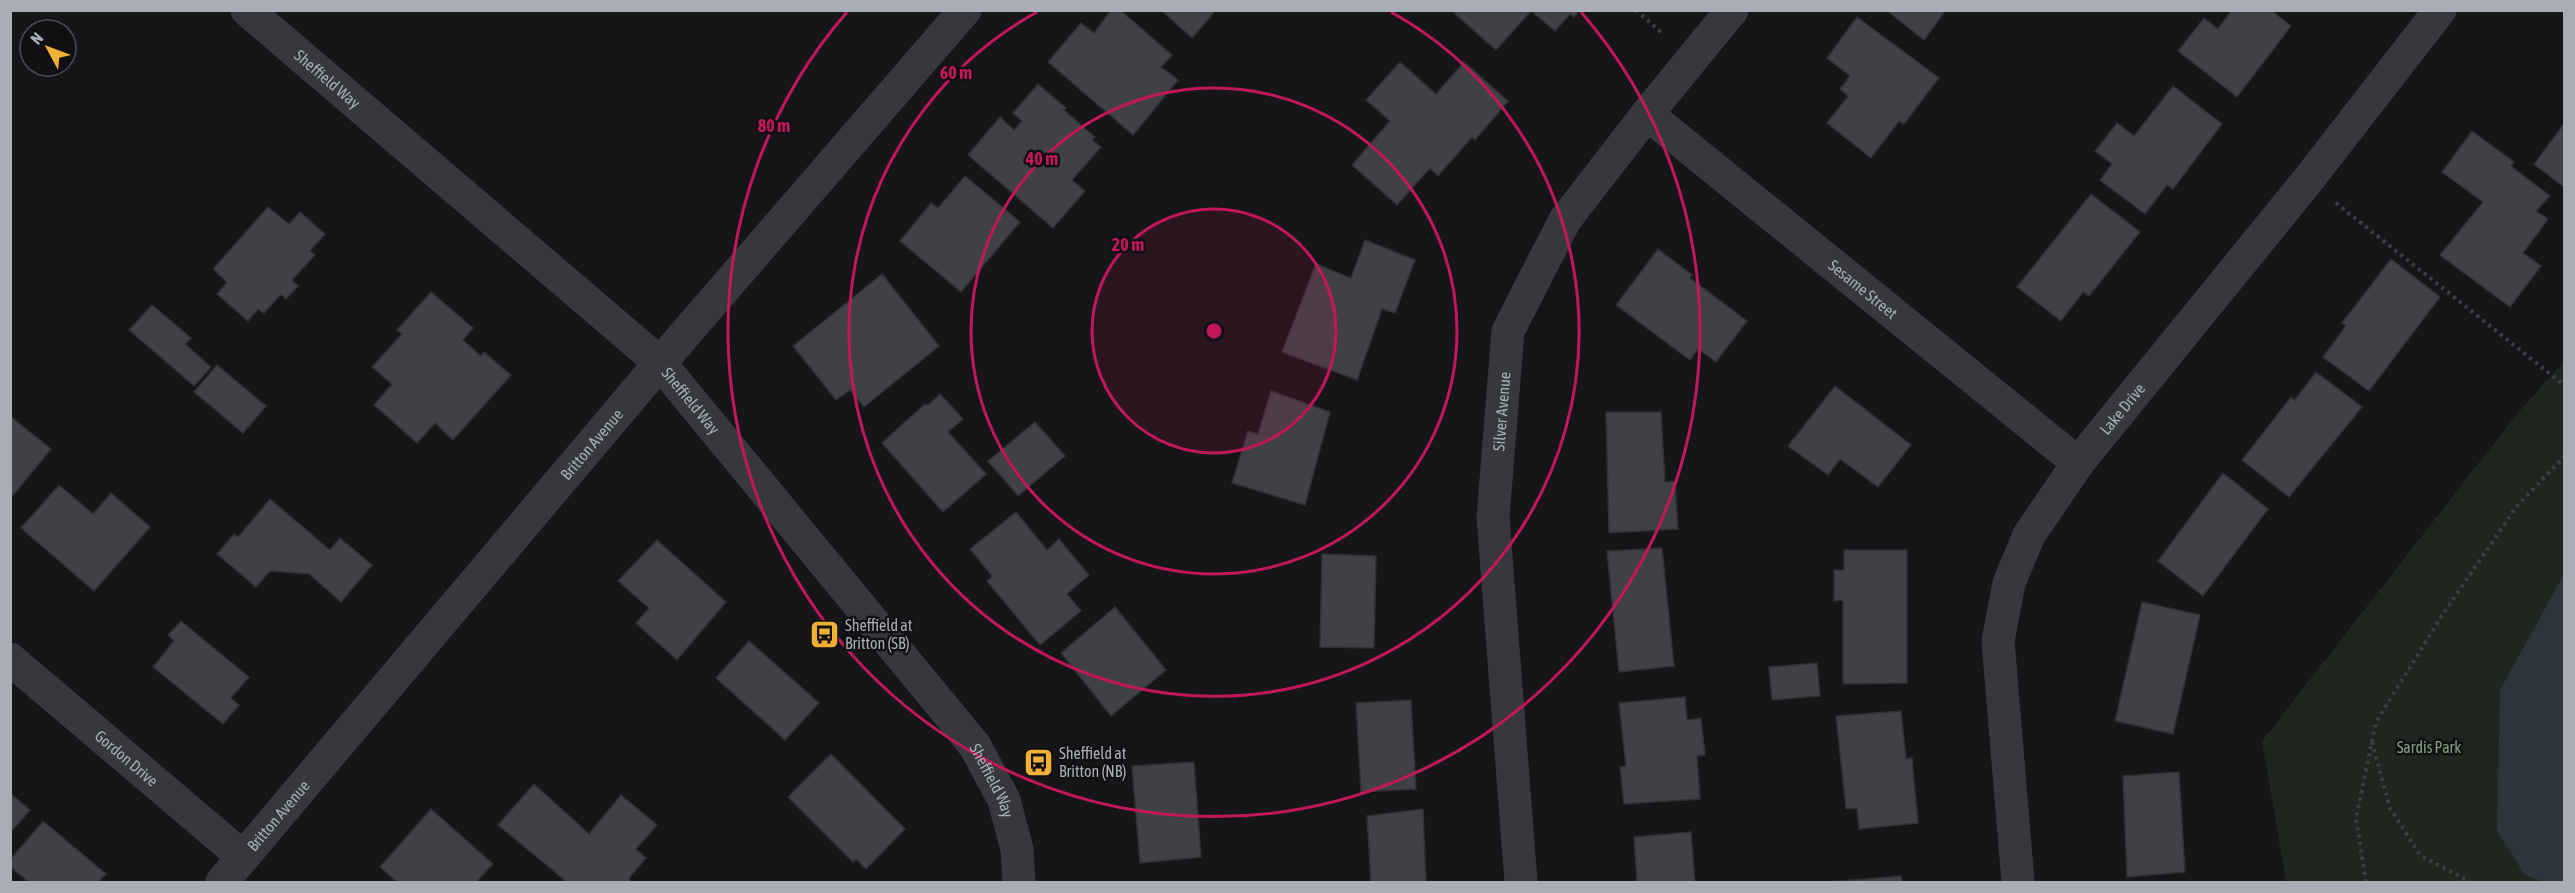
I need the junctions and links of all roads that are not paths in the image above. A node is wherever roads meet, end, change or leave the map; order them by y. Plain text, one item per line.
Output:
1 (247, 10) edge
2 (965, 10) edge
3 (1732, 10) edge
4 (2440, 10) edge
5 (1647, 114) junction
6 (660, 363) junction
7 (2078, 463) junction
8 (10, 659) edge
9 (243, 857) junction
10 (222, 882) edge
11 (1019, 882) edge
12 (1521, 882) edge
13 (2018, 882) edge

1 - 6 street, Sheffield Way
2 - 6 street, Britton Avenue
3 - 5 street, Silver Avenue
4 - 7 street, Lake Drive
5 - 7 street, Sesame Street
5 - 12 street, Silver Avenue
6 - 9 street, Britton Avenue
6 - 11 street, Sheffield Way
7 - 13 street, Lake Drive
8 - 9 street, Gordon Drive
9 - 10 street, Britton Avenue

